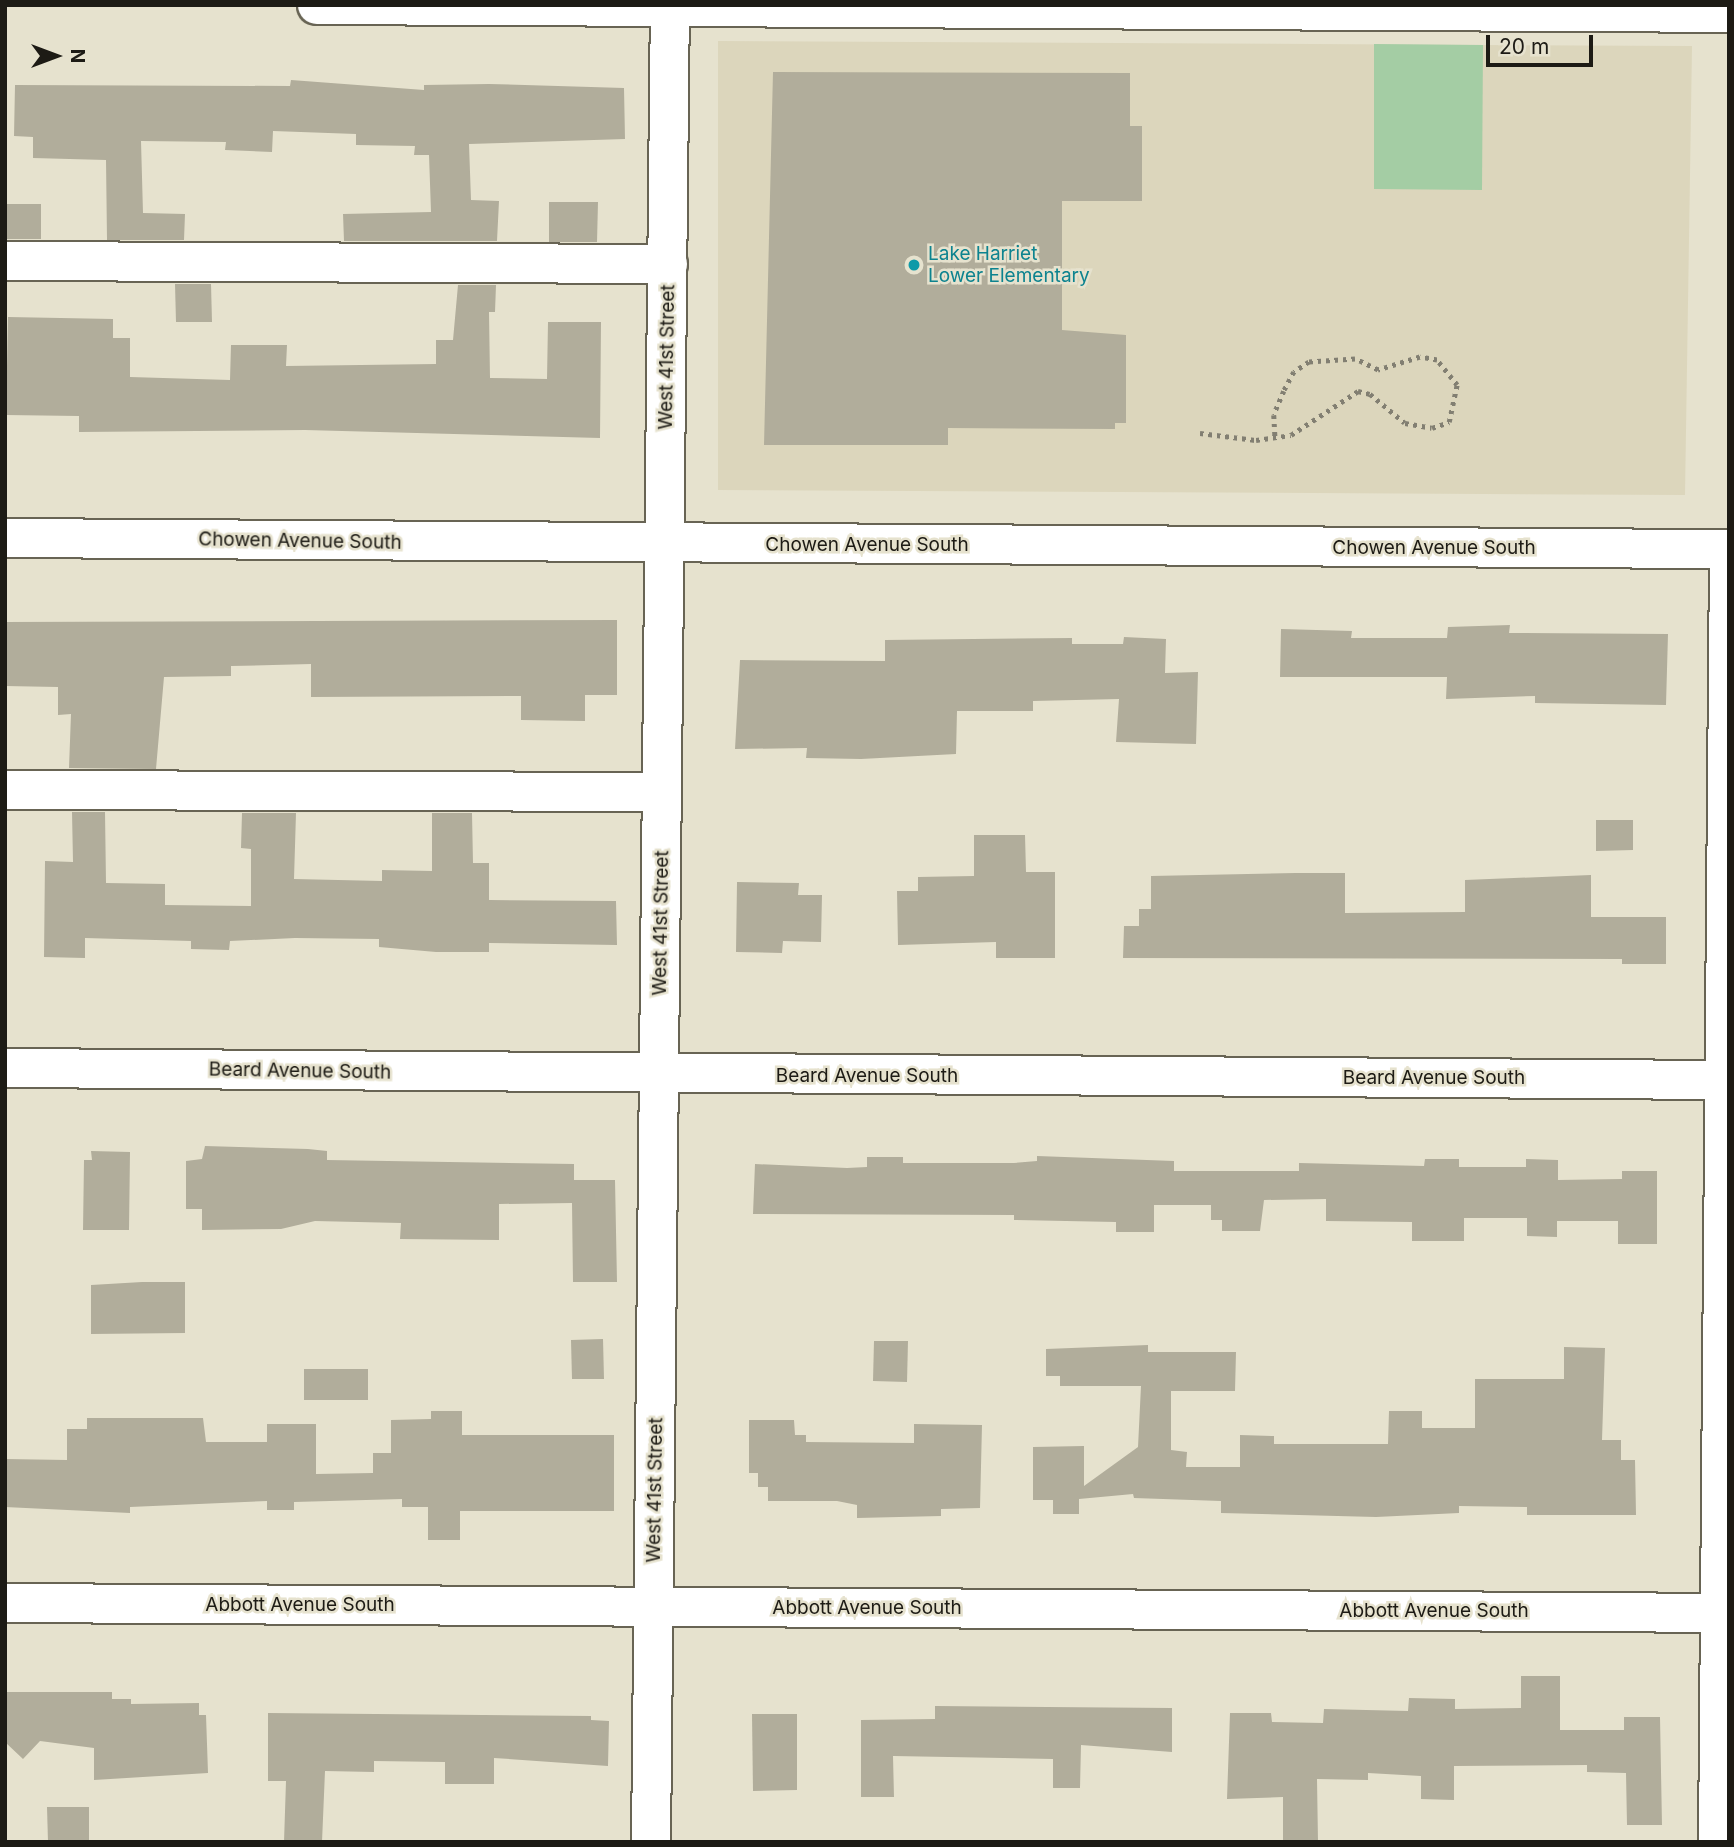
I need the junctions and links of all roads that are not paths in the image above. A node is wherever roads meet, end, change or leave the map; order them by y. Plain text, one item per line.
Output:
1 (317, 5) edge
2 (670, 7) edge
3 (1729, 12) edge
4 (5, 261) edge
5 (668, 264) junction
6 (5, 538) edge
7 (665, 545) junction
8 (1729, 551) edge
9 (5, 790) edge
10 (662, 792) junction
11 (1728, 802) edge
12 (5, 1068) edge
13 (659, 1075) junction
14 (1726, 1080) edge
15 (1725, 1343) edge
16 (5, 1603) edge
17 (654, 1607) junction
18 (1724, 1613) edge
19 (651, 1842) edge
20 (1717, 1842) edge

1 - 2 street
2 - 3 street
2 - 5 street, West 41st Street
4 - 5 street
5 - 7 street, West 41st Street
6 - 7 street, Chowen Avenue South
7 - 8 street, Chowen Avenue South
7 - 10 street, West 41st Street
8 - 11 street
9 - 10 street
10 - 13 street, West 41st Street
11 - 14 street
12 - 13 street, Beard Avenue South
13 - 14 street, Beard Avenue South
13 - 17 street, West 41st Street
14 - 15 street
15 - 18 street
16 - 17 street, Abbott Avenue South
17 - 18 street, Abbott Avenue South
17 - 19 street, West 41st Street
18 - 20 street

